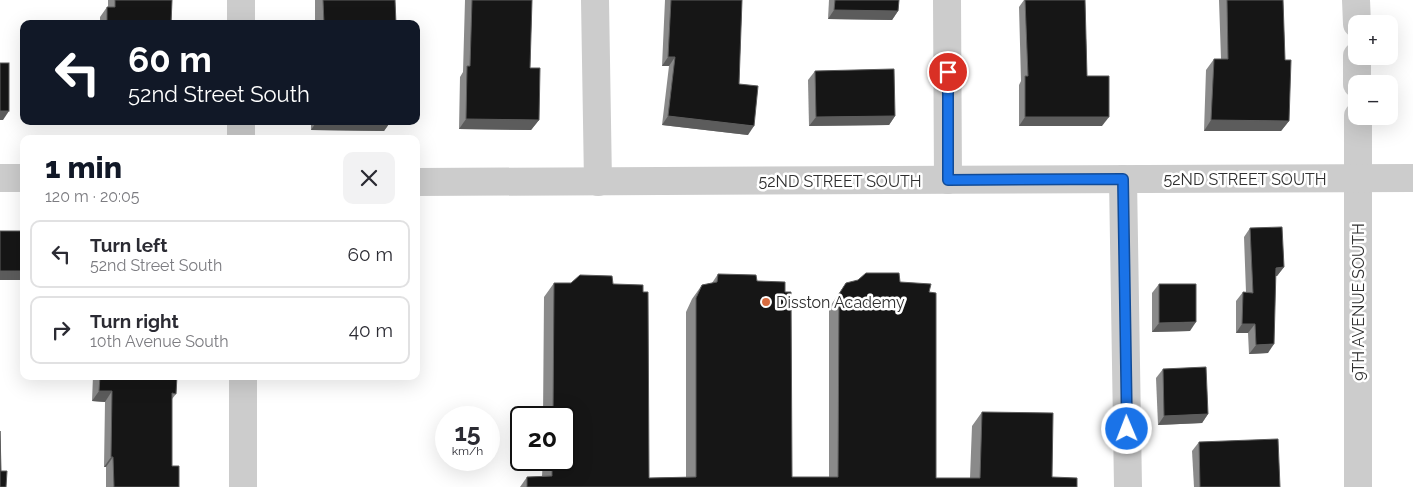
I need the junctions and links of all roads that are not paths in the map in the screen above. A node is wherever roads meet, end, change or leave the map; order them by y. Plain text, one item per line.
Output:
1 (241, 0) edge
2 (596, 0) edge
3 (947, 0) edge
4 (1356, 0) edge
5 (1357, 15) edge
6 (241, 20) edge
7 (1358, 125) edge
8 (0, 178) edge
9 (20, 178) edge
10 (1359, 178) junction
11 (1413, 178) edge
12 (1123, 179) junction
13 (948, 180) junction
14 (420, 182) edge
15 (598, 182) junction
16 (242, 380) edge
17 (243, 487) edge
18 (1128, 487) edge
19 (1358, 487) edge

1 - 6 street
2 - 15 street
3 - 13 street
4 - 5 street
7 - 10 street, 9TH AVENUE SOUTH
8 - 9 street
10 - 11 street, 52ND STREET SOUTH
10 - 12 street, 52ND STREET SOUTH
10 - 19 street, 9TH AVENUE SOUTH
12 - 13 street, 52ND STREET SOUTH
12 - 18 street
13 - 15 street, 52ND STREET SOUTH
14 - 15 street, 52ND STREET SOUTH
16 - 17 street

